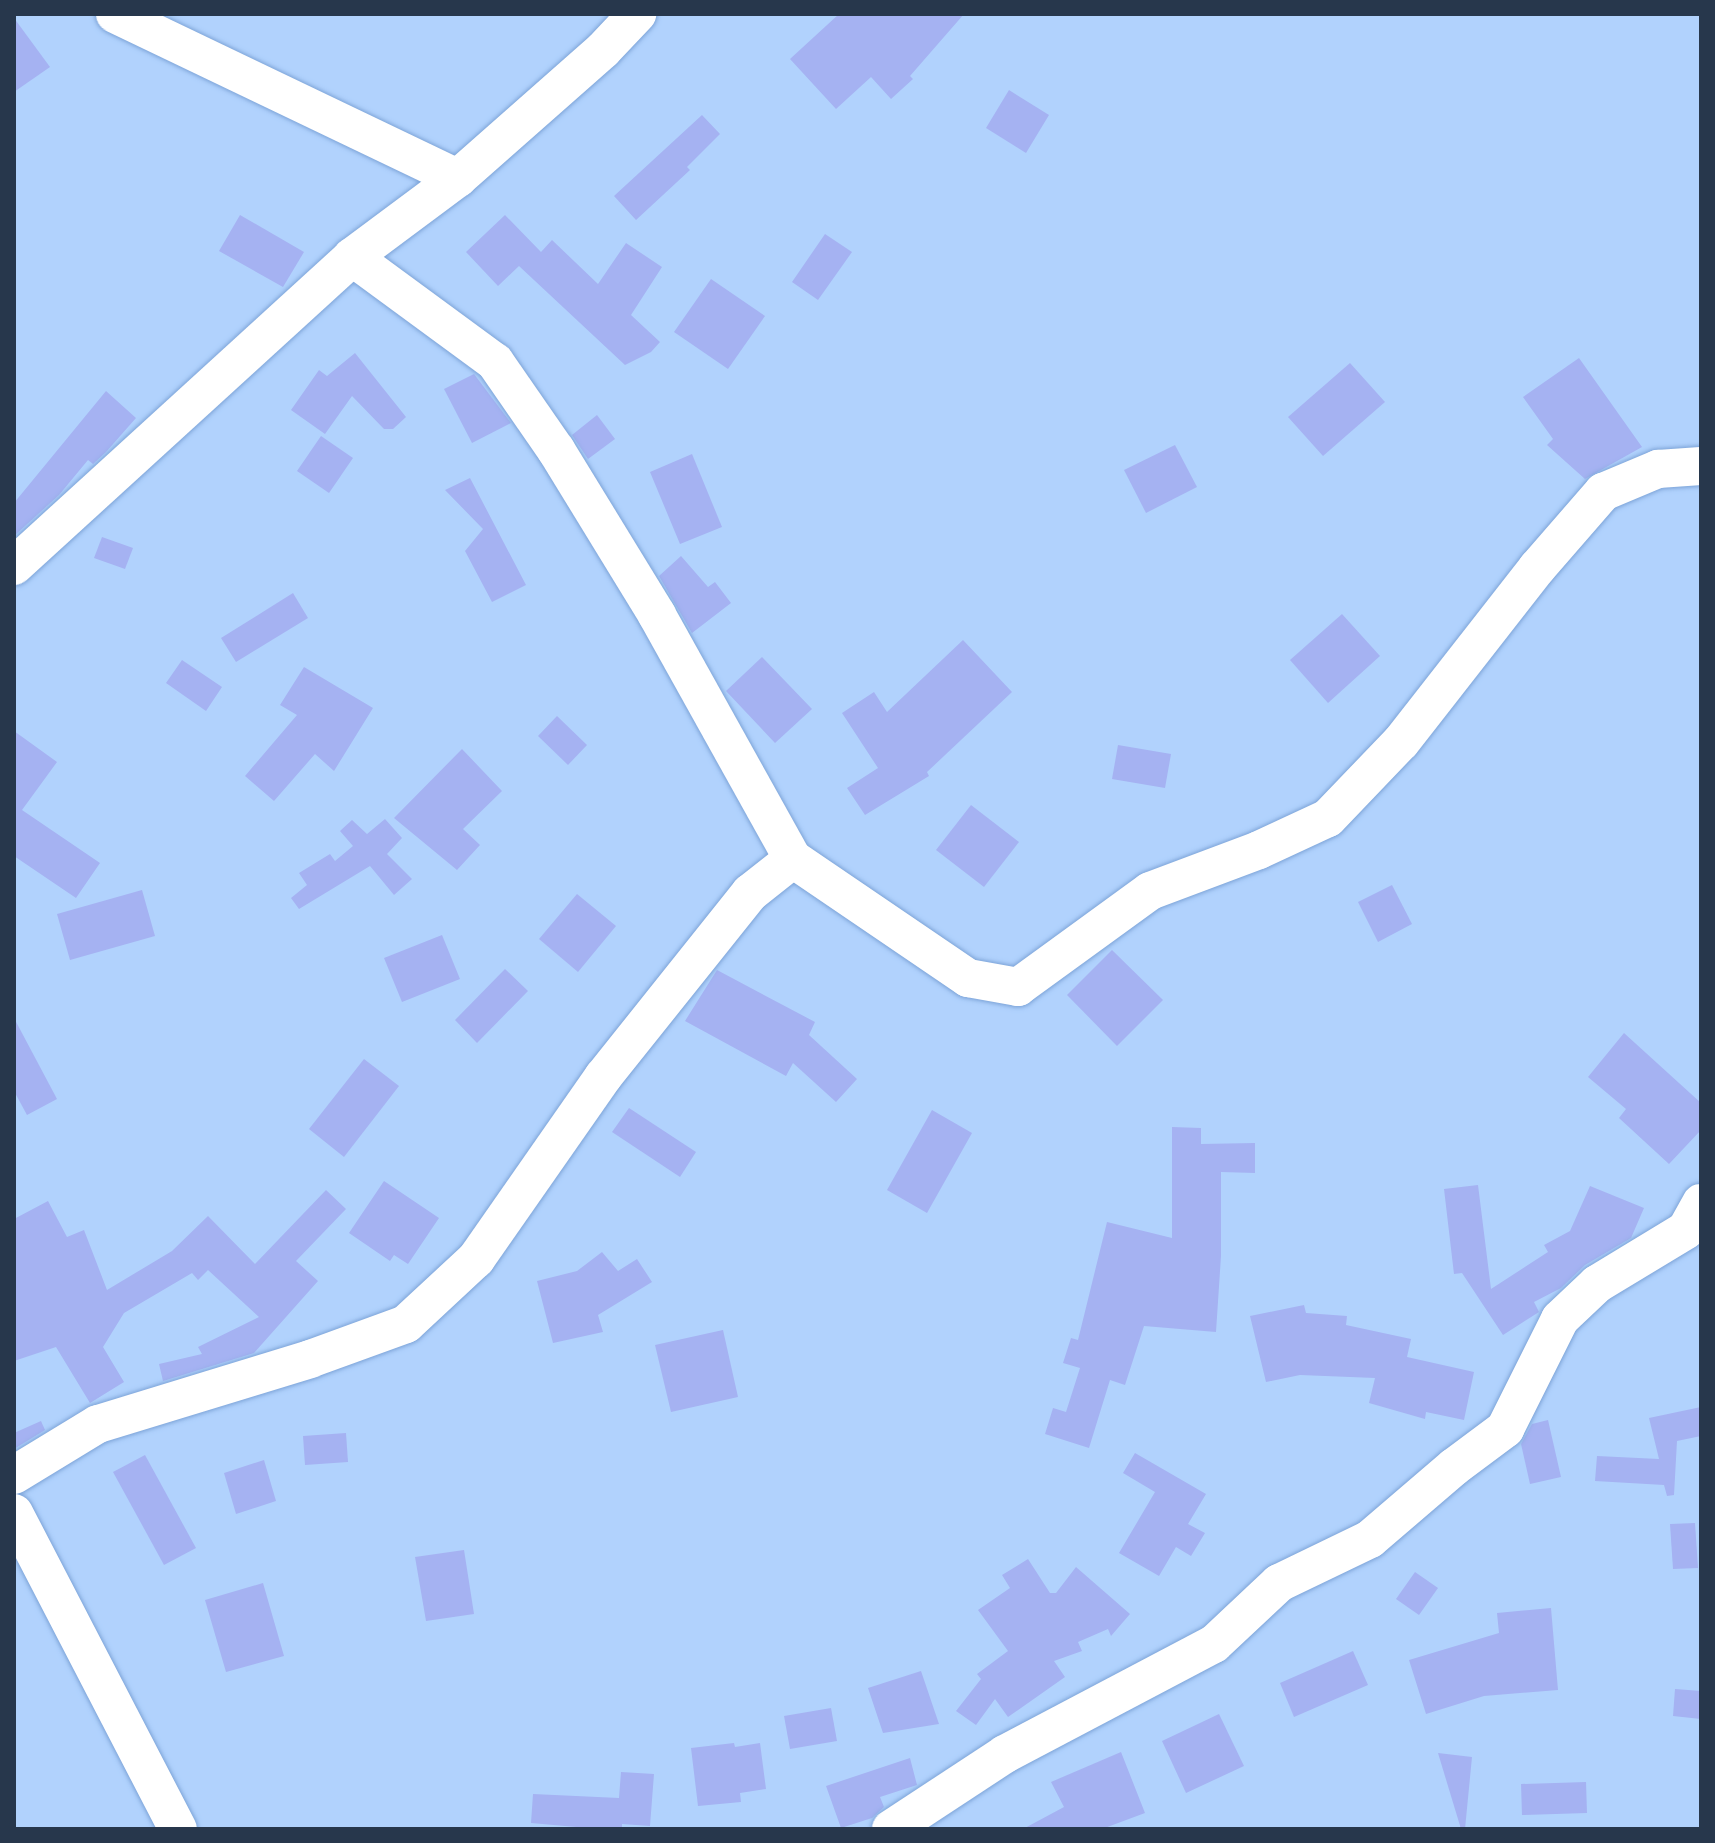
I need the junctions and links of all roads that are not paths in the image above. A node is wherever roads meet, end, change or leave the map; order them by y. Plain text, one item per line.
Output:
1 (115, 14) edge
2 (637, 14) edge
3 (458, 178) junction
4 (352, 257) junction
5 (1701, 466) edge
6 (14, 566) edge
7 (793, 859) junction
8 (1701, 1203) edge
9 (14, 1475) edge
10 (14, 1513) edge
11 (178, 1829) edge
12 (891, 1829) edge

1 - 3 street
2 - 3 street
3 - 4 street
4 - 6 street
4 - 7 street
5 - 7 street
7 - 9 street
8 - 12 street
10 - 11 street

